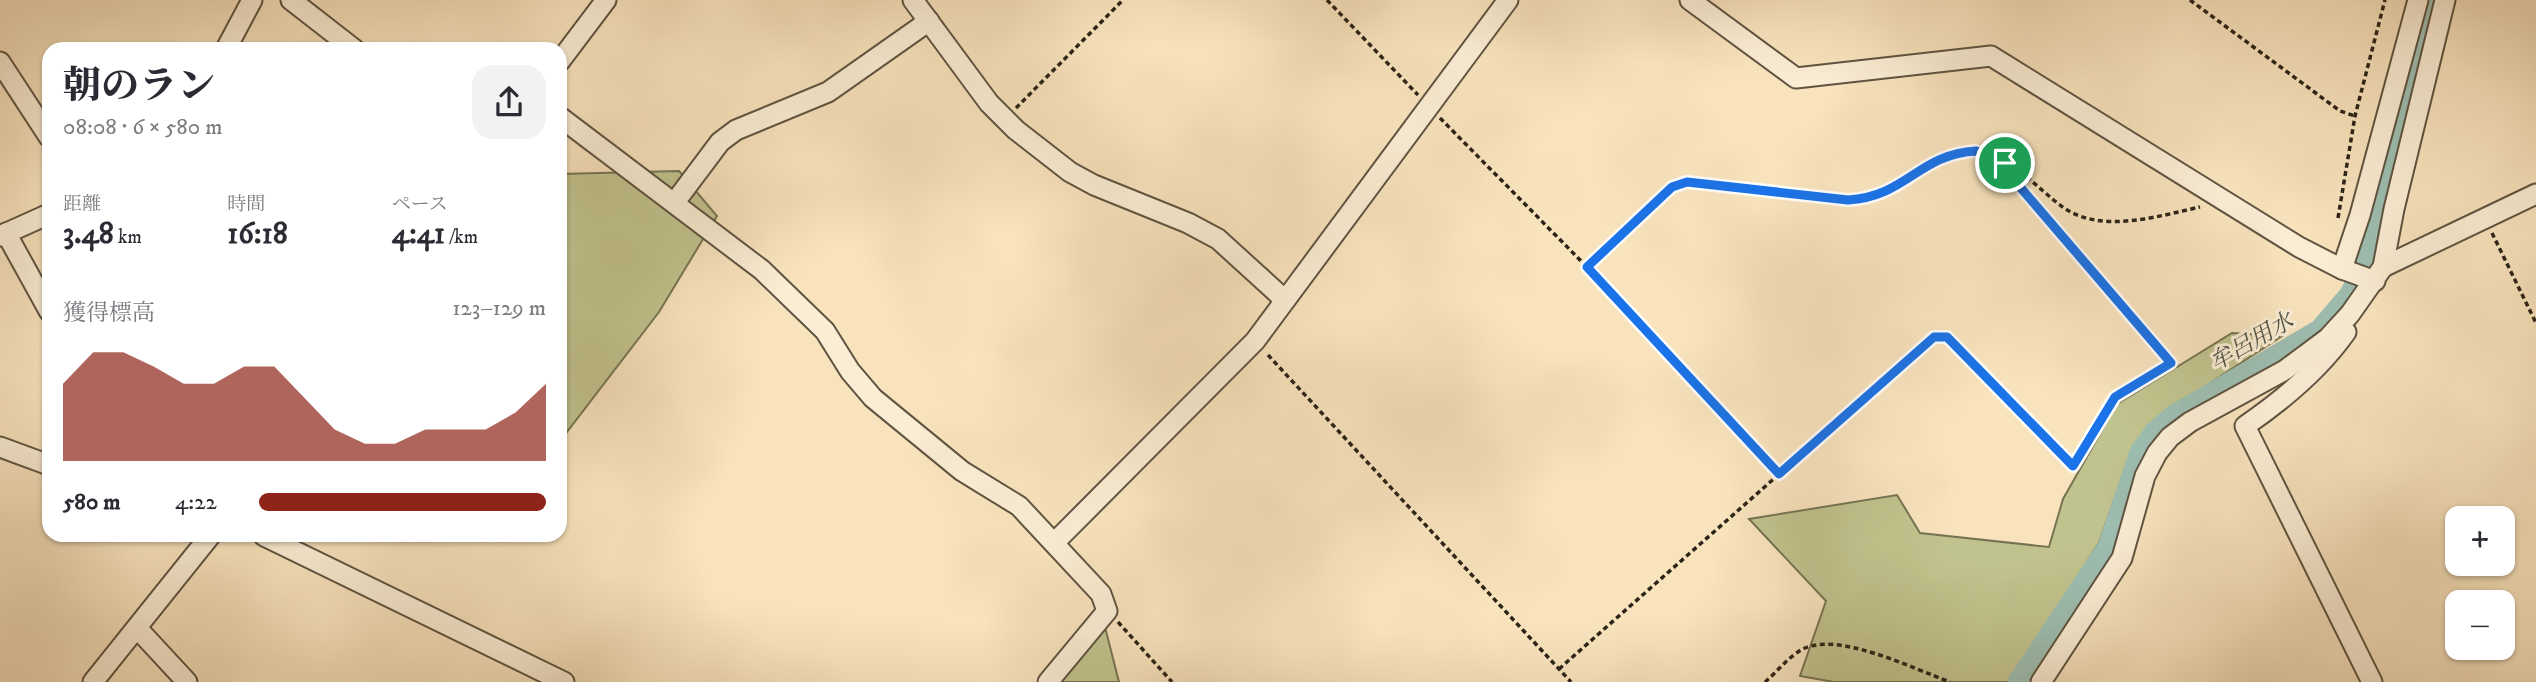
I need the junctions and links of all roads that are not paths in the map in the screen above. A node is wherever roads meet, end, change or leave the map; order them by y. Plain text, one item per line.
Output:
1 (252, 0) edge
2 (291, 0) edge
3 (606, 0) edge
4 (913, 0) edge
5 (1508, 0) edge
6 (1690, 0) edge
7 (2418, 0) edge
8 (2445, 0) edge
9 (929, 21) junction
10 (230, 42) edge
11 (345, 42) edge
12 (567, 52) edge
13 (0, 62) edge
14 (567, 122) edge
15 (42, 126) edge
16 (2536, 194) edge
17 (675, 202) junction
18 (42, 217) edge
19 (3, 235) edge
20 (2363, 274) junction
21 (42, 299) edge
22 (1285, 300) junction
23 (2350, 314) junction
24 (0, 447) edge
25 (42, 462) edge
26 (206, 542) edge
27 (276, 542) edge
28 (1055, 542) junction
29 (137, 628) junction
30 (93, 682) edge
31 (187, 682) edge
32 (564, 682) edge
33 (1048, 682) edge
34 (2041, 682) edge
35 (2372, 682) edge

1 - 10 street
2 - 11 street
3 - 12 street
4 - 9 street
5 - 22 street
6 - 20 street
7 - 20 street
8 - 20 street
9 - 17 street
9 - 22 street
13 - 15 street
14 - 17 street
16 - 20 street
17 - 28 street
18 - 19 street
19 - 21 street
20 - 23 street
22 - 28 street
23 - 34 street
23 - 35 street
24 - 25 street
26 - 29 street
27 - 32 street
28 - 33 street
29 - 30 street
29 - 31 street

